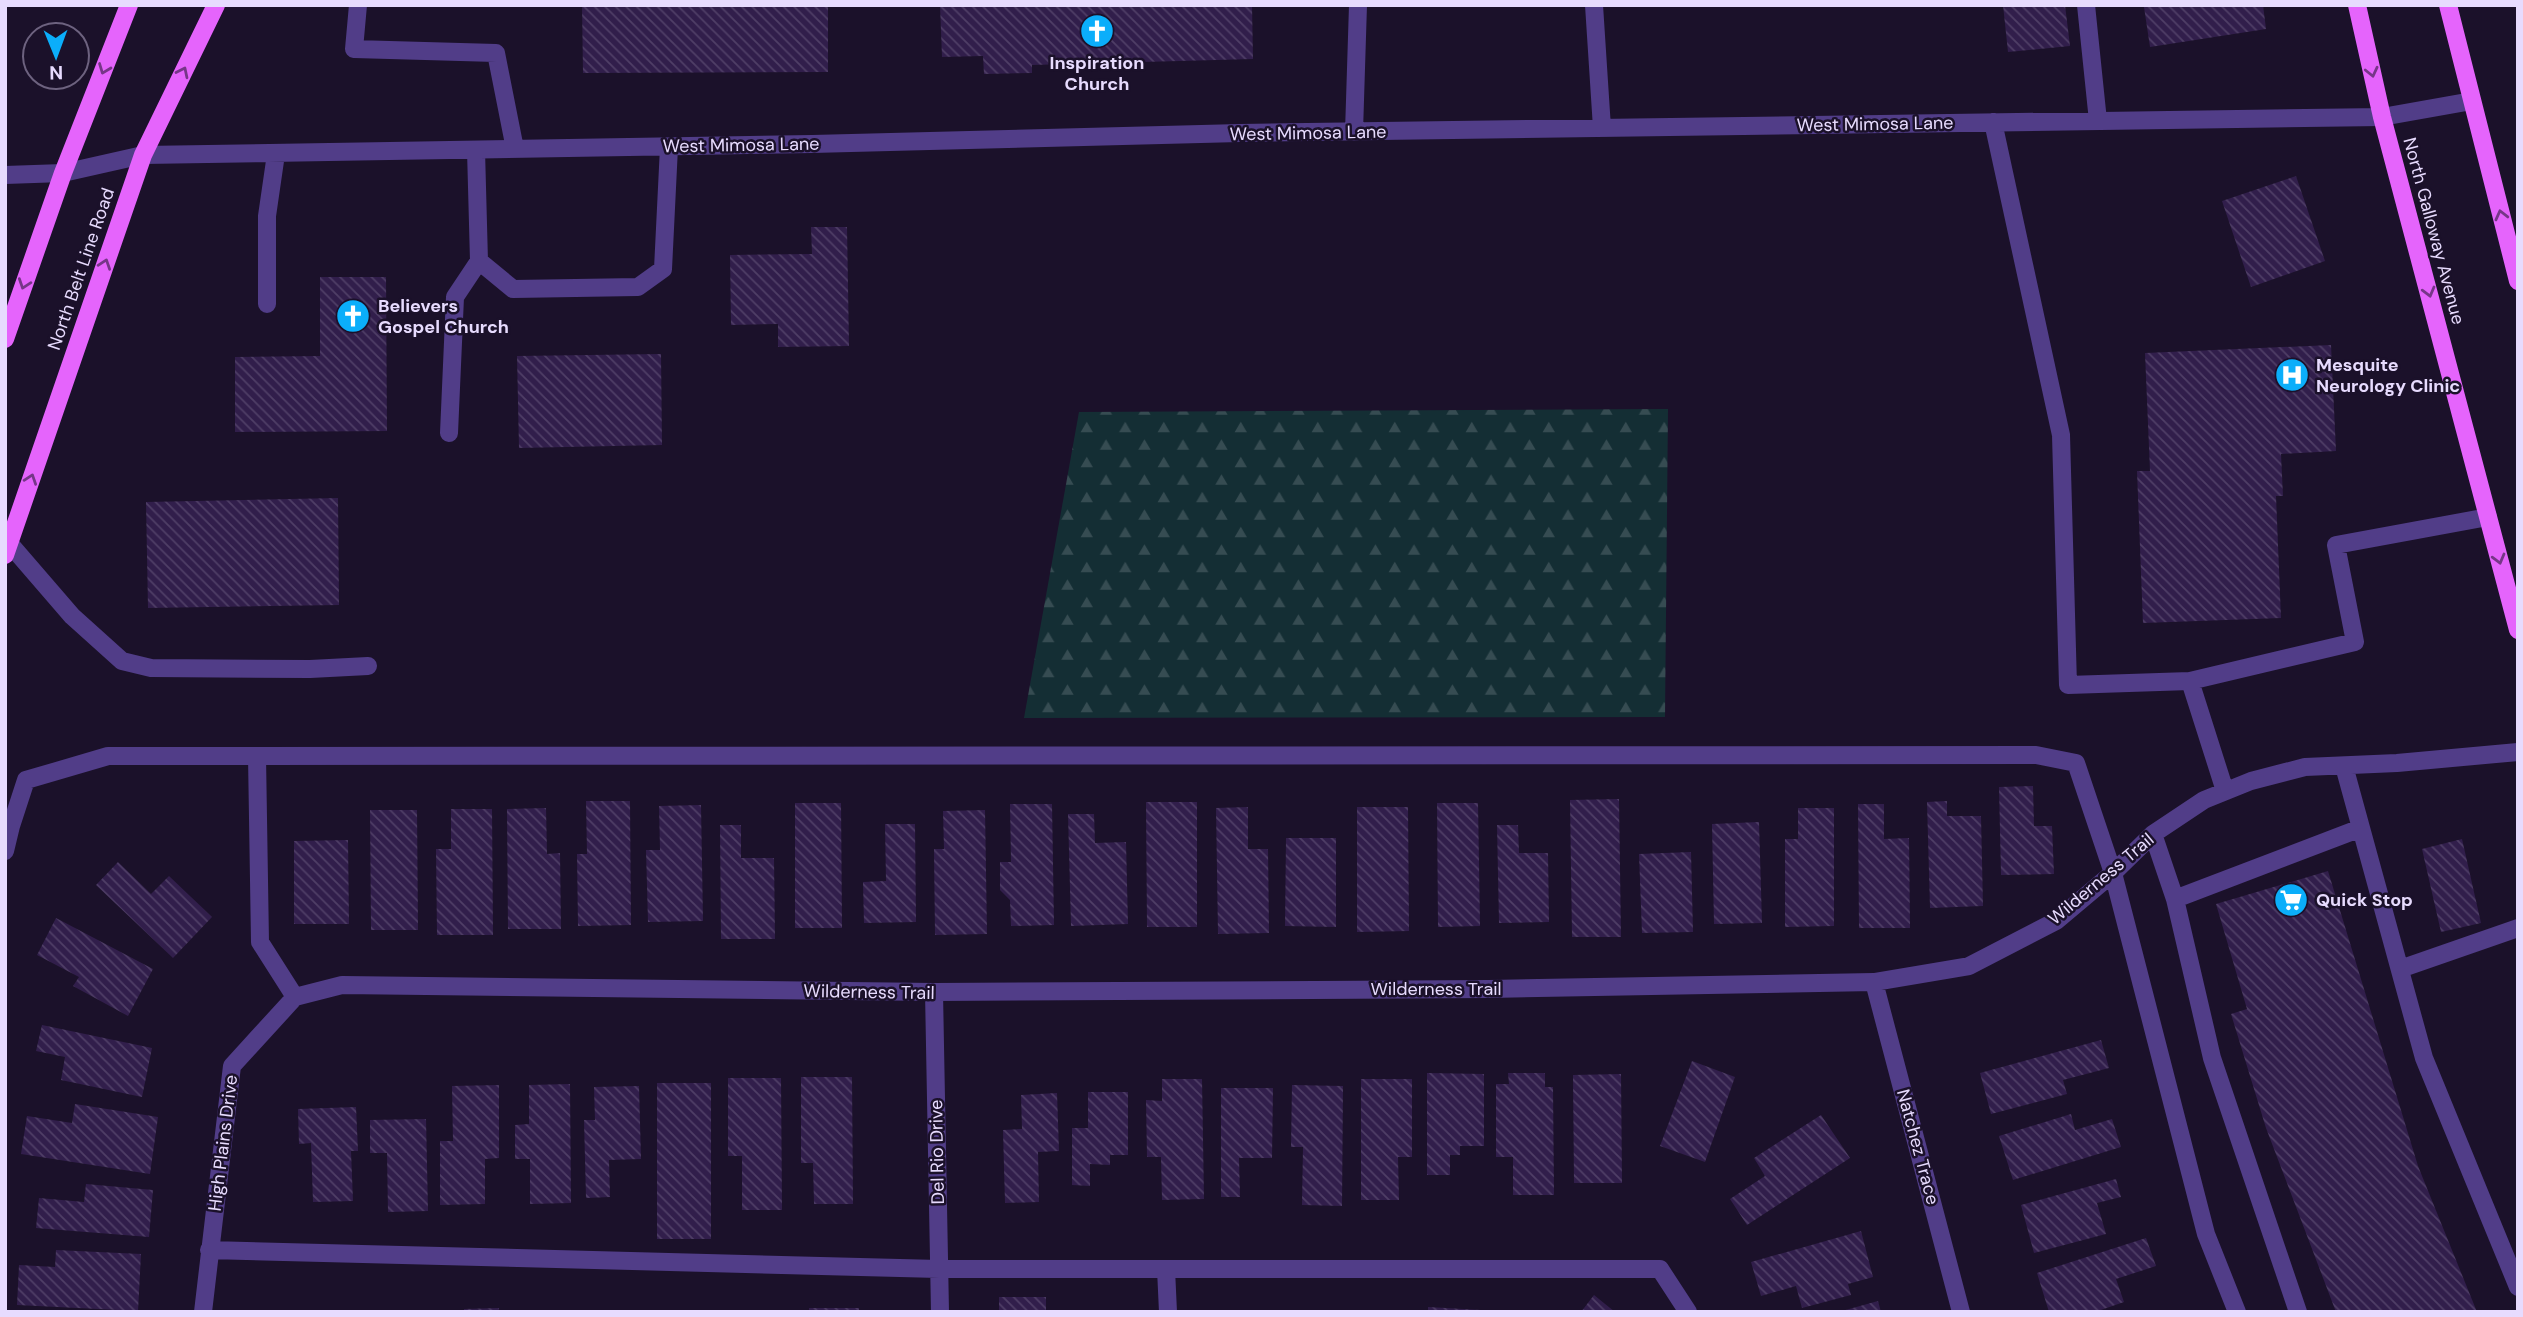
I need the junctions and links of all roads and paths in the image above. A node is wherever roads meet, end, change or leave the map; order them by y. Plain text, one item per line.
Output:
1 (129, 5) edge
2 (216, 5) edge
3 (358, 5) edge
4 (1358, 5) edge
5 (1594, 5) edge
6 (2086, 5) edge
7 (2357, 5) edge
8 (2448, 5) edge
9 (2472, 101) junction
10 (2382, 117) junction
11 (2098, 121) junction
12 (1993, 122) junction
13 (1602, 128) junction
14 (1354, 132) junction
15 (669, 147) junction
16 (515, 149) junction
17 (476, 150) junction
18 (275, 153) junction
19 (143, 155) junction
20 (63, 173) junction
21 (5, 175) edge
22 (479, 261) junction
23 (2518, 281) edge
24 (267, 304) dead end
25 (5, 339) edge
26 (449, 433) dead end
27 (2488, 517) junction
28 (7, 549) edge
29 (2518, 630) edge
30 (368, 666) dead end
31 (2189, 681) junction
32 (2518, 752) edge
33 (257, 756) junction
34 (2344, 765) junction
35 (2225, 791) junction
36 (2361, 828) junction
37 (2153, 834) junction
38 (5, 850) edge
39 (2113, 873) junction
40 (2175, 899) junction
41 (2518, 928) edge
42 (2400, 970) junction
43 (1874, 982) junction
44 (934, 992) junction
45 (295, 997) junction
46 (209, 1250) junction
47 (939, 1269) junction
48 (1166, 1269) junction
49 (2518, 1287) edge
50 (203, 1312) edge
51 (940, 1312) edge
52 (1168, 1312) edge
53 (1688, 1312) edge
54 (1961, 1312) edge
55 (2237, 1312) edge
56 (2298, 1312) edge

1 -> 20 main road
19 -> 2 main road, North Belt Line Road
3 - 16 street
4 - 14 street
5 - 13 street
6 - 11 street
7 -> 10 main road, North Galloway Avenue
8 - 9 main road
9 - 10 street, West Mimosa Lane
23 -> 9 main road
10 - 11 street, West Mimosa Lane
10 -> 27 main road, North Galloway Avenue
11 - 12 street, West Mimosa Lane
12 - 13 street, West Mimosa Lane
12 - 31 street
13 - 14 street, West Mimosa Lane
14 - 15 street, West Mimosa Lane
15 - 16 street, West Mimosa Lane
15 - 22 street
16 - 17 street, West Mimosa Lane
17 - 18 street, West Mimosa Lane
17 - 22 street
18 - 19 street, West Mimosa Lane
18 - 24 street
19 - 20 street, West Mimosa Lane
28 -> 19 main road, North Belt Line Road
20 - 21 street, West Mimosa Lane
20 -> 25 main road
22 - 26 street
27 -> 29 main road, North Galloway Avenue
27 - 31 street
28 - 30 street
31 - 35 street
32 - 34 street, Wilderness Trail
33 - 38 street
33 - 39 street
33 - 45 street
34 - 35 street, Wilderness Trail
34 - 36 street
35 - 37 street, Wilderness Trail
36 - 40 street
36 - 42 street
37 - 39 street, Wilderness Trail
37 - 40 street
39 - 43 street, Wilderness Trail
39 - 55 street
40 - 56 street
41 - 42 street
42 - 49 street
43 - 44 street, Wilderness Trail
43 - 54 street, Natchez Trace
44 - 45 street, Wilderness Trail
44 - 47 street, Del Rio Drive
45 - 46 street, High Plains Drive
46 - 47 street
46 - 50 street, High Plains Drive
47 - 48 street
47 - 51 street, Del Rio Drive
48 - 52 street
48 - 53 street

